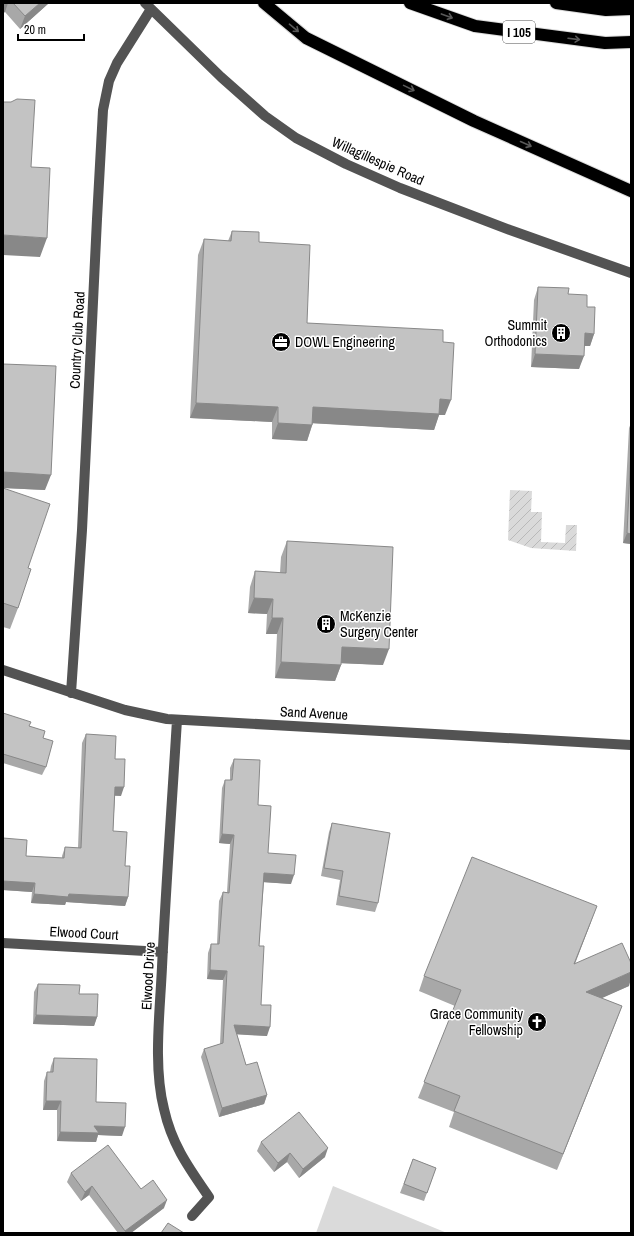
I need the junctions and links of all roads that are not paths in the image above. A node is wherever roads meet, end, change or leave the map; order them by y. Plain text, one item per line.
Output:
1 (264, 3) edge
2 (410, 3) edge
3 (556, 3) edge
4 (148, 6) edge
5 (631, 10) edge
6 (631, 42) edge
7 (631, 191) edge
8 (631, 273) edge
9 (3, 670) edge
10 (71, 692) junction
11 (177, 720) junction
12 (631, 745) edge
13 (3, 943) edge
14 (163, 952) junction
15 (192, 1216) dead end

1 -> 7 highway
2 -> 6 highway, I 105
3 - 5 highway
4 - 8 street, Willagillespie Road
4 - 10 street, Country Club Road
9 - 10 street, Sand Avenue
10 - 11 street, Sand Avenue
11 - 12 street, Sand Avenue
11 - 14 street, Elwood Drive
13 - 14 street, Elwood Court
14 - 15 street, Elwood Drive

